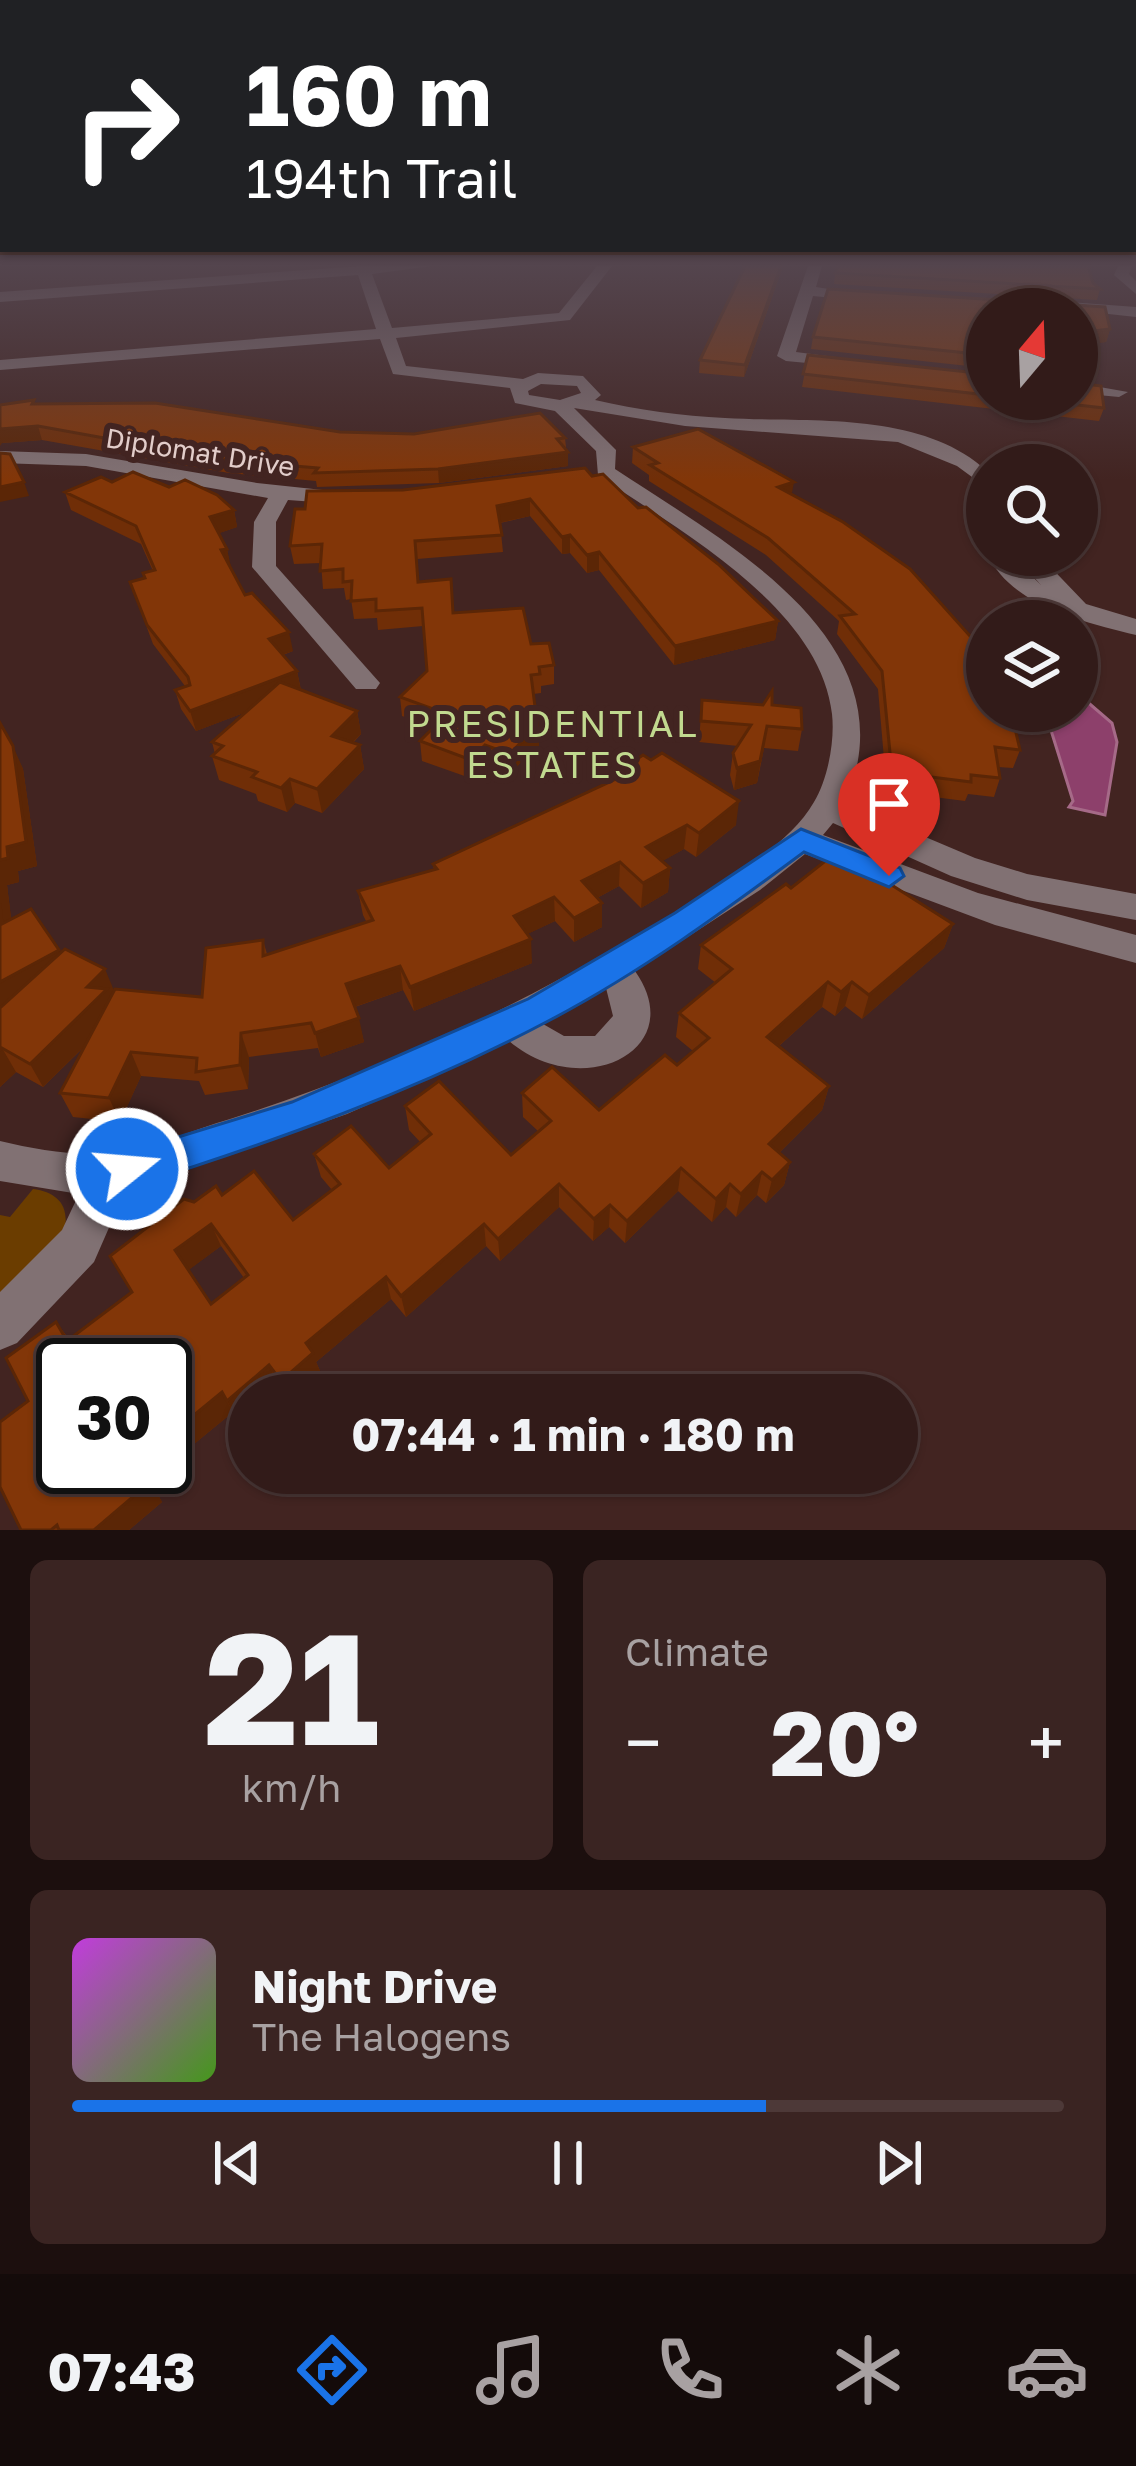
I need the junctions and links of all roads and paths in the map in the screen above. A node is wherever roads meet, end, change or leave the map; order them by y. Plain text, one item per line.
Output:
1 (342, 337) edge
2 (385, 337) edge
3 (792, 337) edge
4 (0, 365) edge
5 (876, 366) edge
6 (521, 384) junction
7 (1098, 390) edge
8 (1119, 392) dead end
9 (578, 399) junction
10 (702, 413) junction
11 (966, 451) edge
12 (0, 458) edge
13 (966, 466) edge
14 (279, 497) junction
15 (368, 499) edge
16 (1014, 576) edge
17 (1046, 576) edge
18 (1048, 600) edge
19 (1068, 600) edge
20 (1098, 615) edge
21 (1136, 627) edge
22 (366, 683) dead end
23 (827, 808) junction
24 (801, 839) junction
25 (987, 875) junction
26 (1136, 907) edge
27 (981, 910) junction
28 (1136, 949) edge
29 (613, 969) junction
30 (513, 1021) junction
31 (0, 1161) edge
32 (111, 1173) junction
33 (0, 1326) edge

1 - 4 street
2 - 6 street
3 - 5 street
6 - 9 street
6 - 9 street
7 - 8 street
9 - 10 street
9 - 23 street
10 - 11 street
10 - 13 street
12 - 14 street, Diplomat Drive
14 - 15 street, Diplomat Drive
14 - 22 street
16 - 18 street
17 - 19 street
20 - 21 street
23 - 24 street
23 - 25 street
24 - 27 street
24 - 29 street
25 - 26 street
25 - 27 street
27 - 28 street
29 - 30 street
29 - 30 street
30 - 32 street
31 - 32 street
32 - 33 street

